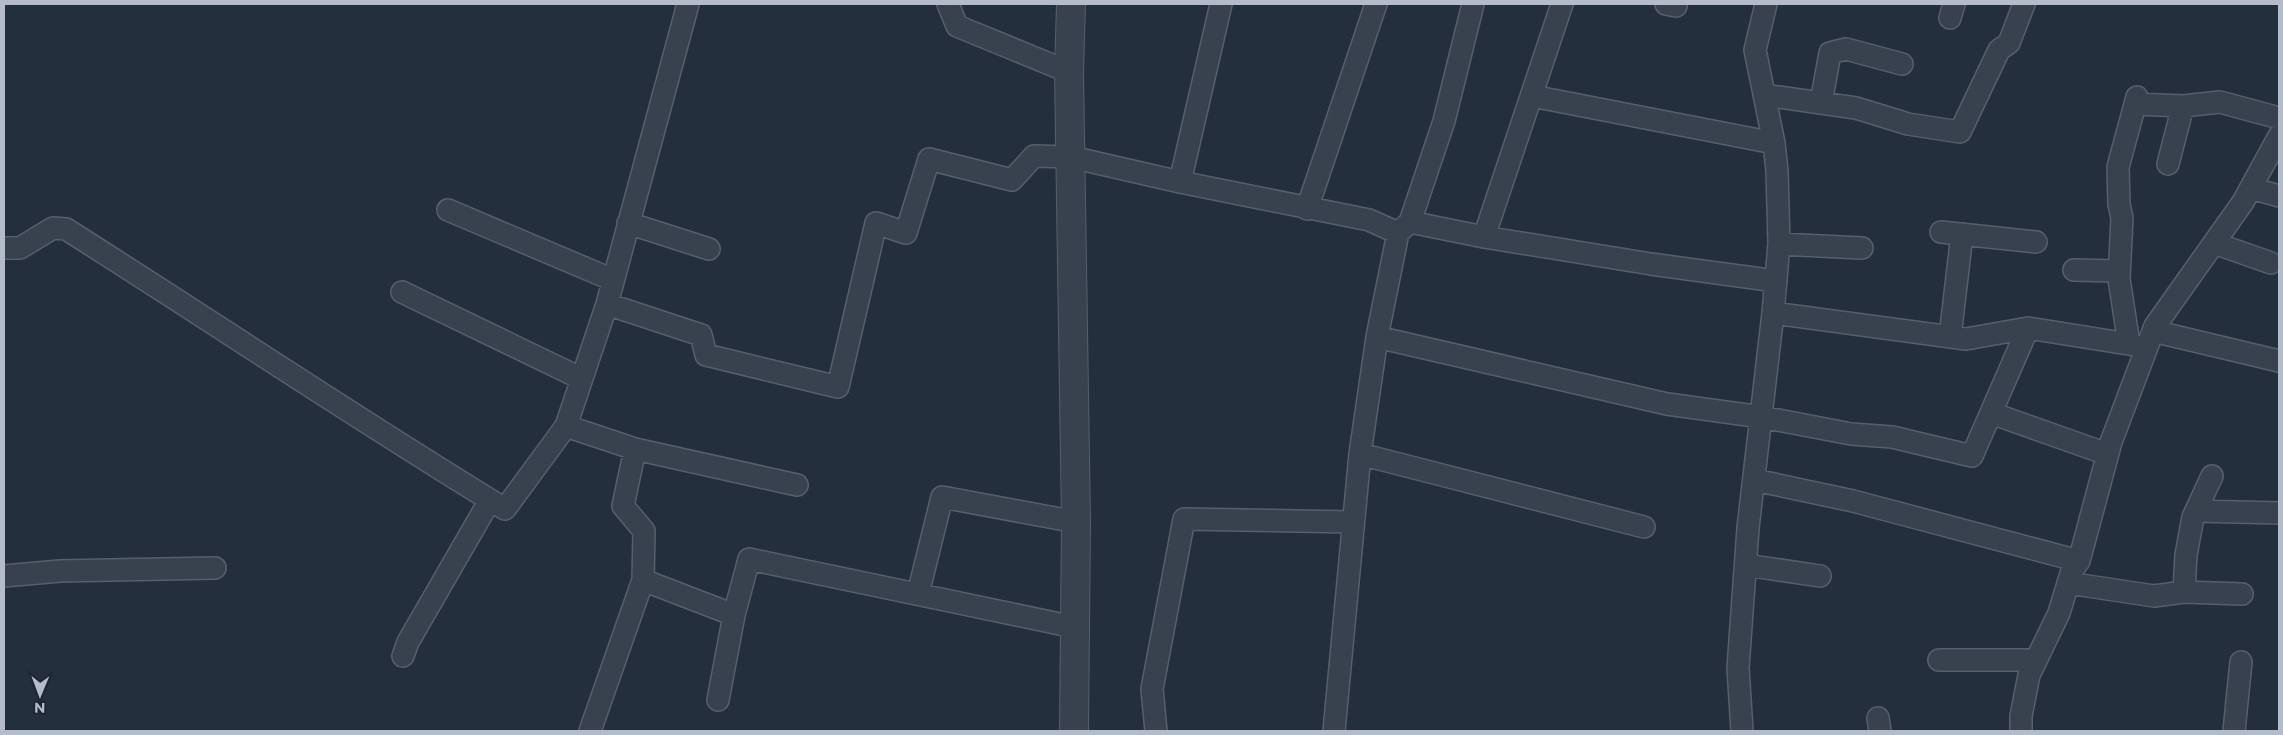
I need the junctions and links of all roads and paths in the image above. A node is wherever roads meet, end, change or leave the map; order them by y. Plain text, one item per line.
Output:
1 (688, 4) edge
2 (948, 4) edge
3 (1071, 4) edge
4 (1221, 4) edge
5 (1376, 4) edge
6 (1473, 4) edge
7 (1562, 4) edge
8 (1766, 4) edge
9 (2024, 4) edge
10 (1902, 64) dead end
11 (1069, 72) junction
12 (1764, 95) junction
13 (1532, 96) junction
14 (1821, 103) junction
15 (2183, 106) junction
16 (2279, 118) edge
17 (2279, 136) edge
18 (1774, 143) junction
19 (1071, 157) junction
20 (2168, 164) dead end
21 (1180, 182) junction
22 (2251, 188) junction
23 (2279, 196) edge
24 (1307, 209) junction
25 (448, 210) dead end
26 (628, 223) junction
27 (1404, 227) junction
28 (1941, 232) dead end
29 (1962, 234) junction
30 (1484, 237) junction
31 (2036, 242) dead end
32 (2214, 243) junction
33 (1779, 244) junction
34 (4, 248) edge
35 (1862, 248) dead end
36 (709, 249) dead end
37 (2271, 263) dead end
38 (2074, 270) dead end
39 (2119, 271) junction
40 (613, 280) junction
41 (1776, 281) junction
42 (402, 292) dead end
43 (606, 304) junction
44 (1773, 313) junction
45 (2028, 328) junction
46 (1377, 337) junction
47 (1950, 337) junction
48 (2143, 341) junction
49 (2278, 359) edge
50 (580, 378) junction
51 (1991, 413) junction
52 (1762, 417) junction
53 (566, 426) junction
54 (635, 449) junction
55 (1360, 454) junction
56 (2108, 454) junction
57 (2212, 476) dead end
58 (1755, 480) junction
59 (797, 485) dead end
60 (490, 500) junction
61 (2196, 511) junction
62 (2279, 513) edge
63 (1076, 522) junction
64 (1353, 522) junction
65 (1644, 527) dead end
66 (2079, 561) junction
67 (1746, 565) junction
68 (215, 568) dead end
69 (4, 576) edge
70 (1820, 576) dead end
71 (642, 580) junction
72 (2068, 584) junction
73 (2184, 592) junction
74 (918, 594) junction
75 (2242, 594) dead end
76 (734, 615) junction
77 (1074, 626) junction
78 (403, 656) dead end
79 (1938, 660) dead end
80 (2036, 660) junction
81 (2241, 662) dead end
82 (718, 700) dead end
83 (590, 731) edge
84 (1074, 731) edge
85 (1156, 731) edge
86 (1334, 731) edge
87 (1742, 731) edge
88 (2021, 731) edge
89 (2234, 731) edge

1 - 26 street
2 - 11 street
3 - 11 street
4 - 21 street
5 - 24 street
6 - 27 street
7 - 13 street
8 - 12 street
9 - 14 street
10 - 14 street
11 - 19 street
12 - 14 street
12 - 18 street
13 - 18 street
13 - 30 street
15 - 16 street
15 - 20 street
15 - 39 street
17 - 22 street
18 - 33 street
19 - 21 street
19 - 43 street
19 - 63 street
21 - 24 street
22 - 23 street
22 - 32 street
24 - 27 street
25 - 40 street
26 - 36 street
26 - 40 street
27 - 30 street
27 - 46 street
28 - 29 street
29 - 31 street
29 - 47 street
30 - 41 street
32 - 37 street
32 - 48 street
33 - 35 street
33 - 41 street
34 - 60 street
38 - 39 street
39 - 48 street
40 - 43 street
41 - 44 street
42 - 50 street
43 - 50 street
44 - 47 street
44 - 52 street
45 - 47 street
45 - 48 street
45 - 51 street
46 - 52 street
46 - 55 street
48 - 49 street
48 - 56 street
50 - 53 street
51 - 52 street
51 - 56 street
52 - 58 street
53 - 54 street
53 - 60 street
54 - 59 street
54 - 71 street
55 - 64 street
55 - 65 street
56 - 66 street
57 - 61 street
58 - 66 street
58 - 67 street
60 - 78 street
61 - 62 street
61 - 73 street
63 - 74 street
63 - 77 street
64 - 85 street
64 - 86 street
66 - 72 street
67 - 70 street
67 - 87 street
68 - 69 street
71 - 76 street
71 - 83 street
72 - 73 street
72 - 80 street
73 - 75 street
74 - 76 street
74 - 77 street
76 - 82 street
77 - 84 street
79 - 80 street
80 - 88 street
81 - 89 street

